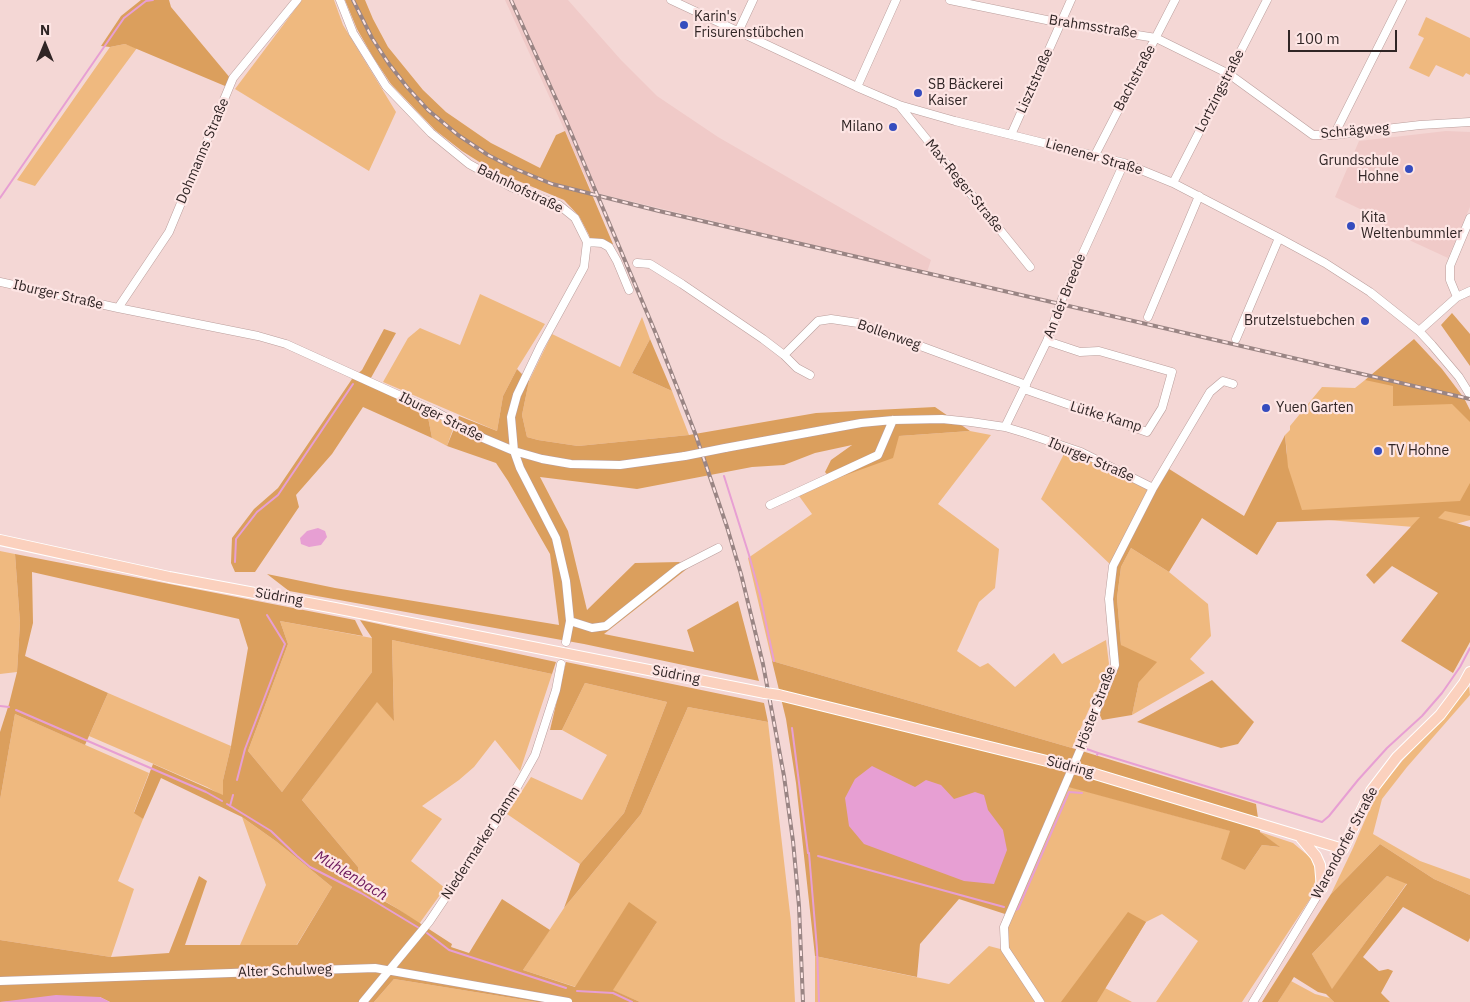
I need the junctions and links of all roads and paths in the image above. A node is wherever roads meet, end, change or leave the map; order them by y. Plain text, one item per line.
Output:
1 (298, 0) edge
2 (340, 0) edge
3 (672, 0) edge
4 (753, 0) edge
5 (896, 0) edge
6 (950, 0) edge
7 (992, 0) edge
8 (1071, 0) edge
9 (1175, 0) edge
10 (1267, 0) edge
11 (1402, 0) edge
12 (988, 8) junction
13 (1061, 23) junction
14 (738, 32) junction
15 (1156, 38) junction
16 (1229, 74) junction
17 (857, 87) junction
18 (898, 105) junction
19 (1470, 122) edge
20 (1011, 135) junction
21 (1334, 135) junction
22 (1096, 155) junction
23 (1124, 163) junction
24 (1173, 183) junction
25 (1200, 196) junction
26 (1470, 218) edge
27 (1279, 238) junction
28 (587, 242) junction
29 (637, 263) dead end
30 (1030, 267) dead end
31 (0, 282) edge
32 (629, 290) dead end
33 (1470, 291) edge
34 (1457, 297) junction
35 (118, 308) junction
36 (1148, 318) dead end
37 (1419, 331) junction
38 (1236, 339) dead end
39 (1047, 341) junction
40 (784, 356) junction
41 (810, 375) dead end
42 (1232, 384) dead end
43 (1025, 387) junction
44 (1470, 395) edge
45 (893, 420) junction
46 (1005, 427) junction
47 (514, 451) junction
48 (1153, 488) junction
49 (770, 506) dead end
50 (0, 540) edge
51 (718, 548) dead end
52 (570, 621) junction
53 (566, 642) dead end
54 (562, 664) dead end
55 (1470, 672) edge
56 (1301, 838) junction
57 (1343, 849) junction
58 (1322, 888) junction
59 (390, 970) junction
60 (0, 981) edge
61 (363, 1002) edge
62 (568, 1002) edge
63 (1040, 1002) edge
64 (1253, 1002) edge

1 - 35 street, Dohmanns Straße
2 - 28 street, Bahnhofstraße
3 - 14 street, Lienener Straße
4 - 14 street
5 - 17 street
6 - 12 street, Brahmsstraße
7 - 12 street
8 - 13 street, Lisztstraße
9 - 15 street, Bachstraße
10 - 16 street, Lortzingstraße
11 - 21 street
12 - 13 street, Brahmsstraße
13 - 15 street, Brahmsstraße
13 - 20 street, Lisztstraße
14 - 17 street, Lienener Straße
15 - 16 street, Brahmsstraße
15 - 22 street, Bachstraße
16 - 21 street, Schrägweg
16 - 24 street, Lortzingstraße
17 - 18 street, Lienener Straße
18 - 20 street, Lienener Straße
18 - 30 street, Max-Reger-Straße
19 - 21 street, Schrägweg
20 - 22 street, Lienener Straße
22 - 23 street, Lienener Straße
23 - 24 street, Lienener Straße
23 - 39 street, An der Breede
24 - 25 street, Lienener Straße
25 - 27 street, Lienener Straße
25 - 36 street
26 - 34 street
27 - 37 street, Lienener Straße
27 - 38 street
28 - 32 street
28 - 47 street
29 - 40 street
31 - 35 street, Iburger Straße
33 - 34 street
34 - 37 street
35 - 47 street, Iburger Straße
37 - 44 street, Lienener Straße
39 - 43 street, An der Breede
39 - 43 street, Lütke Kamp
40 - 41 street
40 - 43 street, Bollenweg
42 - 48 street
43 - 46 street, An der Breede
45 - 46 street, Iburger Straße
45 - 47 street, Iburger Straße, bridge
45 - 49 street
46 - 48 street, Iburger Straße
47 - 52 street
48 - 63 street, Höster Straße
50 - 56 main road, Südring, bridge
51 - 52 street
52 - 53 street
54 - 59 street, Niedermarker Damm
55 - 57 main road, Warendorfer Straße
56 - 57 main road, Südring
56 - 58 main road
57 - 58 street, Warendorfer Straße
58 - 64 street, Warendorfer Straße
59 - 60 street, Alter Schulweg
59 - 61 street, Niedermarker Damm
59 - 62 street, Alter Schulweg

